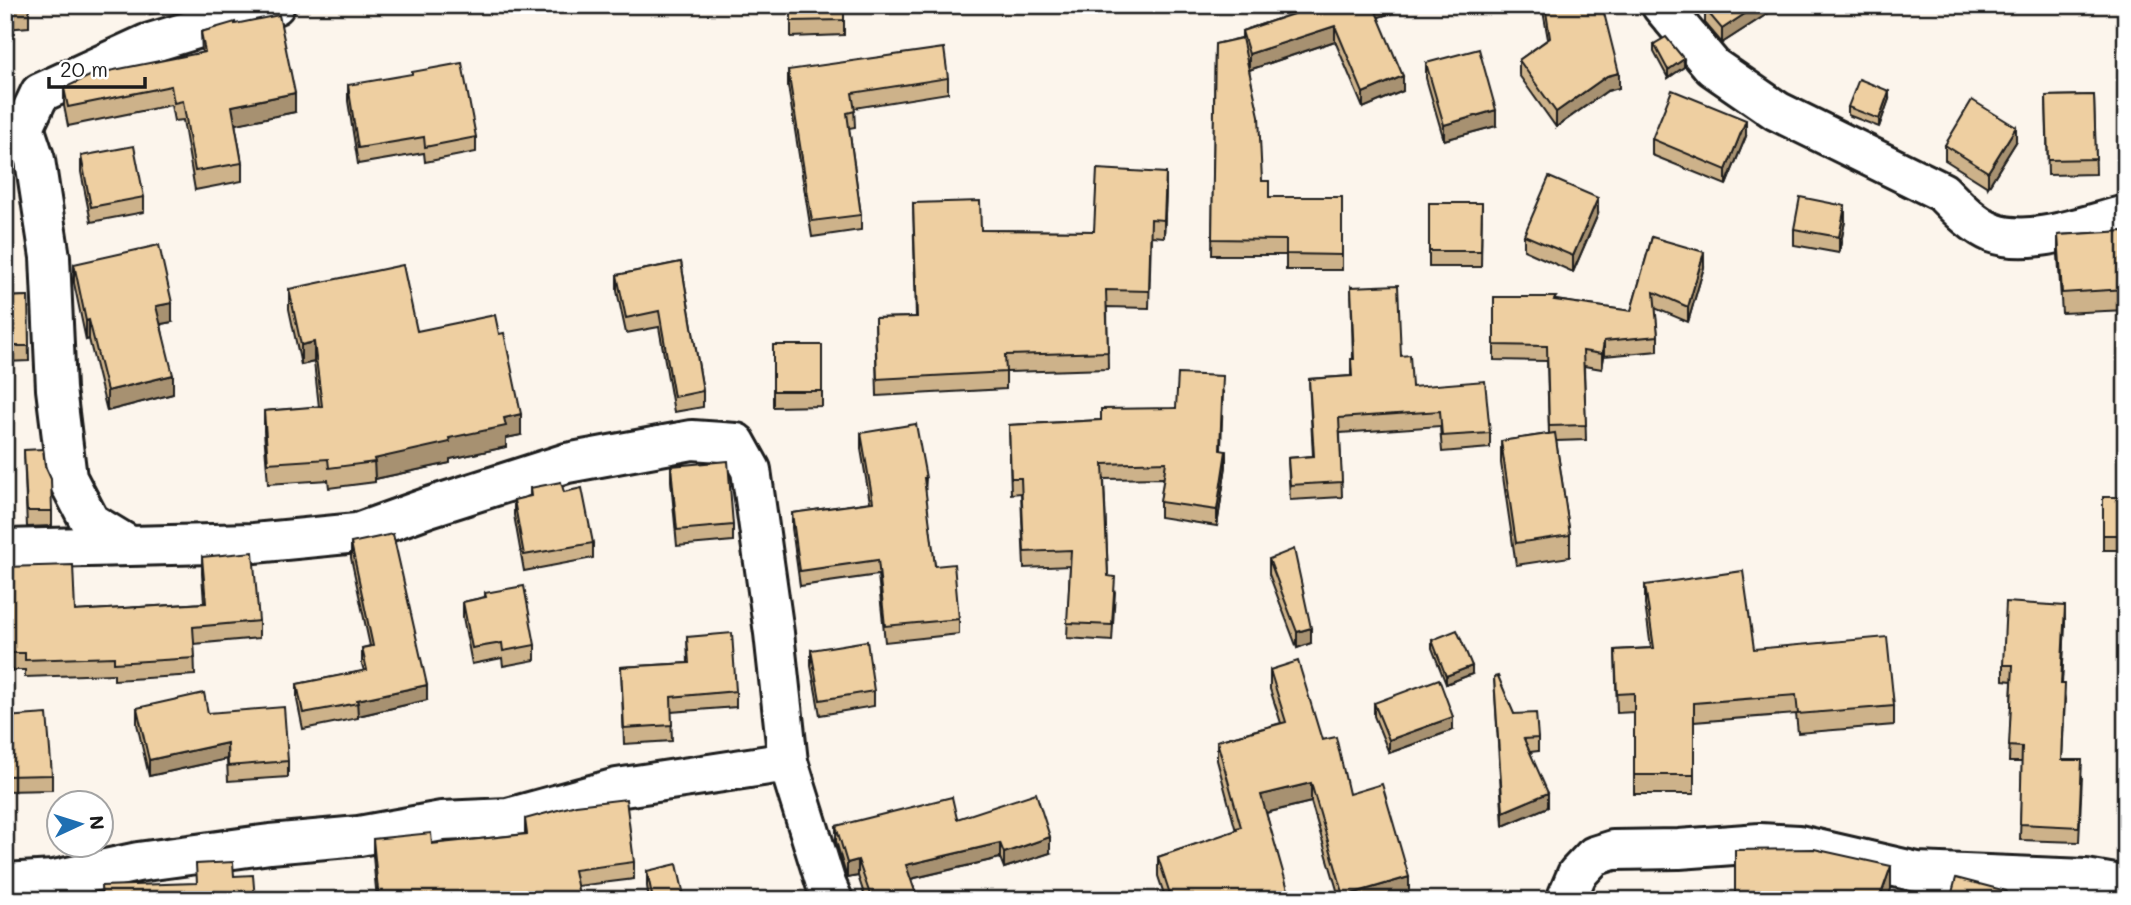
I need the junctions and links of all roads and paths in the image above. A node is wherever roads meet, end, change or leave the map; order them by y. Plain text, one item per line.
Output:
1 (275, 5) edge
2 (1661, 5) edge
3 (15, 126) edge
4 (2126, 215) edge
5 (128, 545) junction
6 (5, 550) edge
7 (788, 762) junction
8 (5, 883) edge
9 (2126, 886) edge
10 (833, 900) edge
11 (1566, 900) edge

1 - 3 street
2 - 4 street
3 - 5 street
5 - 6 street
5 - 7 street
7 - 8 street
7 - 10 street
9 - 11 street

